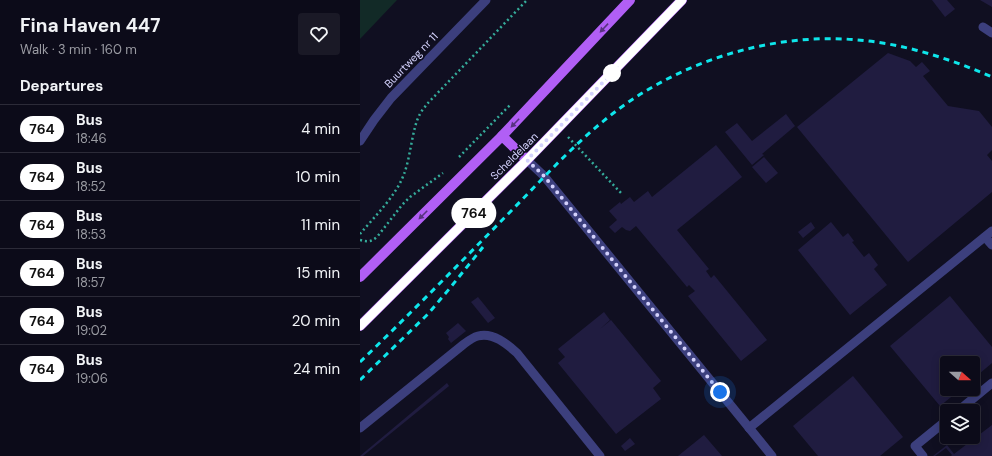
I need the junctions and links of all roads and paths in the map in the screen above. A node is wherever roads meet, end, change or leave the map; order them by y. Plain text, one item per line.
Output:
1 (486, 0) edge
2 (527, 0) edge
3 (630, 0) edge
4 (682, 0) edge
5 (983, 28) dead end
6 (992, 33) edge
7 (511, 104) dead end
8 (558, 128) junction
9 (502, 136) junction
10 (360, 141) edge
11 (456, 160) dead end
12 (527, 160) junction
13 (447, 168) dead end
14 (621, 193) dead end
15 (360, 234) edge
16 (988, 234) edge
17 (360, 240) edge
18 (992, 245) edge
19 (360, 277) edge
20 (360, 326) edge
21 (992, 383) edge
22 (966, 404) edge
23 (940, 426) edge
24 (360, 428) edge
25 (749, 428) junction
26 (600, 456) edge
27 (772, 456) edge
28 (923, 456) edge

1 - 10 lane, Buurtweg nr 11
2 - 15 path
3 -> 9 main road, Scheldelaan
4 - 8 main road, Scheldelaan
5 - 6 lane
7 - 11 path
8 - 12 main road, Scheldelaan
8 - 14 path
9 - 12 main road
9 -> 19 main road, Scheldelaan
12 - 20 main road, Scheldelaan
12 - 25 lane
13 - 17 path
16 - 18 lane
16 - 25 lane
21 - 22 lane
23 - 28 lane
24 - 26 lane
25 - 27 lane

